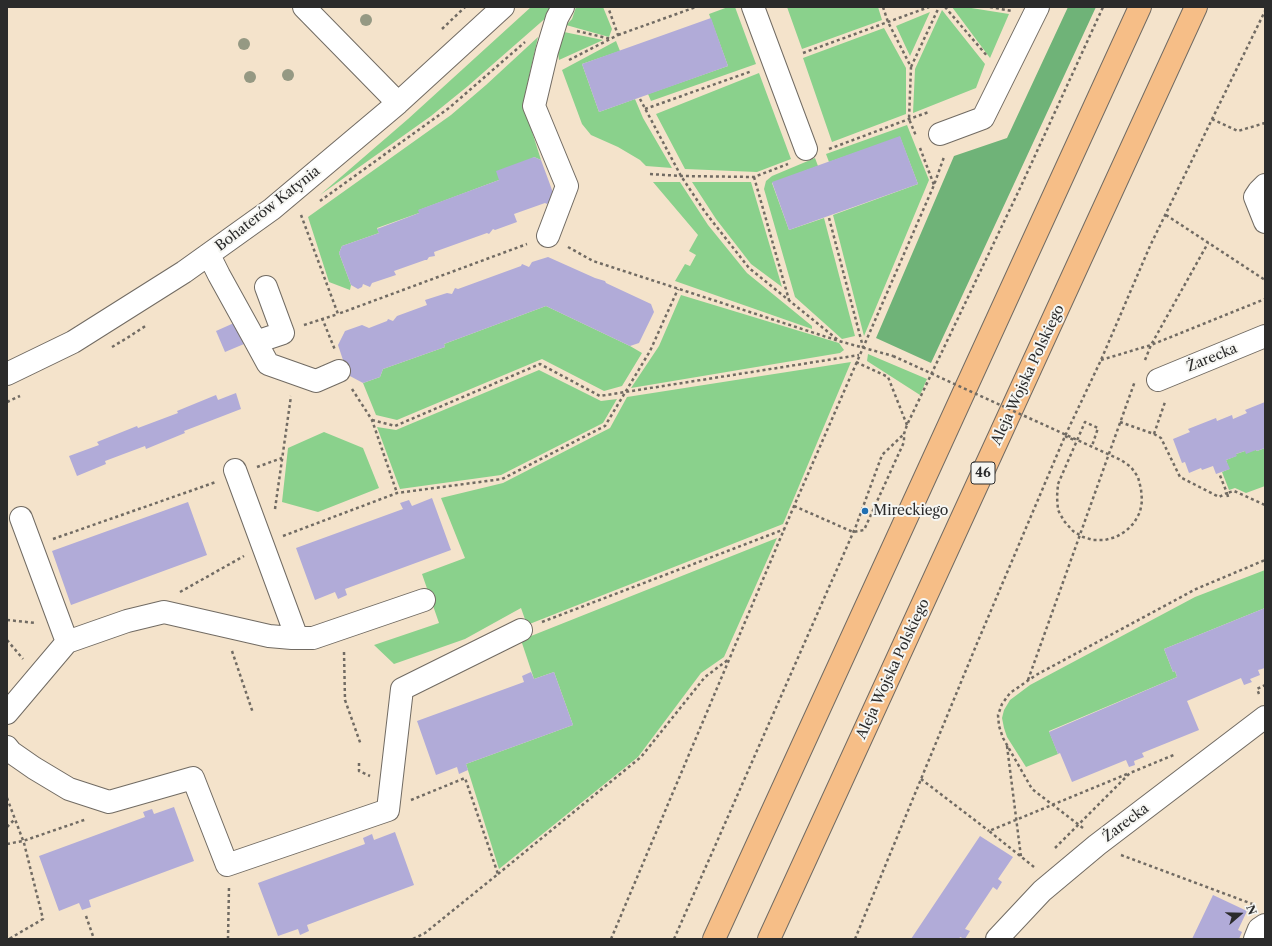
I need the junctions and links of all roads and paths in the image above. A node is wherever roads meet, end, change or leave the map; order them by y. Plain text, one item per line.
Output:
1 (304, 7) edge
2 (503, 7) edge
3 (608, 7) edge
4 (696, 7) edge
5 (752, 7) edge
6 (883, 7) edge
7 (929, 7) edge
8 (939, 7) edge
9 (945, 7) edge
10 (1038, 7) edge
11 (1103, 7) edge
12 (1140, 7) edge
13 (1196, 7) edge
14 (1265, 11) edge
15 (559, 17) edge
16 (888, 22) junction
17 (618, 35) junction
18 (611, 39) junction
19 (525, 41) dead end
20 (803, 53) dead end
21 (566, 61) dead end
22 (910, 67) junction
23 (758, 69) dead end
24 (1004, 75) junction
25 (640, 99) dead end
26 (398, 103) junction
27 (645, 109) junction
28 (931, 112) dead end
29 (909, 119) junction
30 (1212, 119) junction
31 (1265, 123) edge
32 (947, 131) joint
33 (827, 149) dead end
34 (798, 156) joint
35 (650, 174) dead end
36 (682, 176) junction
37 (754, 177) junction
38 (934, 185) junction
39 (1265, 185) edge
40 (320, 201) dead end
41 (307, 210) dead end
42 (1166, 215) junction
43 (829, 218) dead end
44 (1265, 222) edge
45 (548, 236) junction
46 (1208, 243) junction
47 (210, 255) junction
48 (1265, 280) edge
49 (266, 287) dead end
50 (678, 289) junction
51 (1265, 299) edge
52 (790, 301) junction
53 (338, 314) junction
54 (322, 318) junction
55 (283, 333) junction
56 (1265, 336) edge
57 (839, 341) junction
58 (256, 342) junction
59 (1151, 345) junction
60 (863, 348) junction
61 (859, 355) junction
62 (1101, 360) junction
63 (856, 362) junction
64 (1143, 365) dead end
65 (341, 369) junction
66 (294, 373) junction
67 (7, 374) edge
68 (1158, 380) joint
69 (1134, 384) dead end
70 (625, 392) junction
71 (372, 420) junction
72 (1120, 422) junction
73 (907, 425) junction
74 (904, 434) junction
75 (1154, 434) junction
76 (1065, 436) junction
77 (1076, 441) junction
78 (1092, 446) junction
79 (282, 458) junction
80 (237, 473) junction
81 (1219, 473) dead end
82 (397, 493) junction
83 (1227, 493) junction
84 (1228, 497) dead end
85 (1265, 505) edge
86 (794, 506) junction
87 (275, 511) dead end
88 (21, 518) dead end
89 (785, 529) junction
90 (279, 531) dead end
91 (853, 532) junction
92 (31, 547) junction
93 (246, 555) dead end
94 (1265, 560) edge
95 (424, 600) dead end
96 (164, 612) junction
97 (7, 620) edge
98 (42, 623) dead end
99 (224, 626) junction
100 (344, 627) junction
101 (521, 630) joint
102 (297, 638) junction
103 (7, 640) edge
104 (67, 642) junction
105 (729, 659) junction
106 (25, 661) dead end
107 (1028, 681) junction
108 (1265, 685) edge
109 (1263, 708) edge
110 (7, 713) edge
111 (252, 713) dead end
112 (1007, 744) junction
113 (361, 745) dead end
114 (7, 746) edge
115 (1181, 752) dead end
116 (1130, 773) junction
117 (921, 779) junction
118 (7, 798) edge
119 (109, 802) junction
120 (1052, 805) junction
121 (388, 810) junction
122 (15, 819) junction
123 (1017, 820) junction
124 (1078, 824) junction
125 (7, 827) edge
126 (989, 831) junction
127 (23, 841) junction
128 (1102, 841) junction
129 (7, 844) edge
130 (1021, 857) junction
131 (1035, 868) dead end
132 (498, 874) junction
133 (230, 884) dead end
134 (86, 916) dead end
135 (1262, 916) edge
136 (9, 939) edge
137 (94, 939) edge
138 (228, 939) edge
139 (413, 939) edge
140 (611, 939) edge
141 (674, 939) edge
142 (714, 939) edge
143 (769, 939) edge
144 (855, 939) edge
145 (997, 939) edge
146 (1255, 939) edge

1 - 26 street
2 - 26 street, Bohaterów Katynia
3 - 17 path
4 - 17 path
5 - 34 street
6 - 16 path
7 - 16 path
8 - 22 path
9 - 24 path
10 - 24 street
11 - 73 path
12 - 142 main road
13 - 143 main road, Aleja Wojska Polskiego / 46
14 - 30 path
15 - 18 path
15 - 45 street
16 - 20 path
16 - 22 path
17 - 18 path
18 - 21 path
19 - 40 path
22 - 29 path
23 - 27 path
24 - 32 street
25 - 27 path
26 - 47 street, Bohaterów Katynia
27 - 36 path
28 - 29 path
29 - 33 path
29 - 38 path
30 - 31 path
30 - 42 path
32 - 38 path
34 - 37 path
35 - 36 path
36 - 37 path
36 - 52 path
37 - 52 path
38 - 60 path
39 - 44 street
41 - 53 path
42 - 46 path
42 - 62 path
43 - 60 path
45 - 50 path
45 - 53 path
46 - 48 path
46 - 59 path
47 - 58 street
47 - 67 street, Bohaterów Katynia
49 - 55 street
50 - 57 path
50 - 70 path
51 - 59 path
52 - 57 path
53 - 54 path
54 - 55 path
54 - 65 path
55 - 58 street
56 - 68 street, Żarecka
57 - 60 path
58 - 66 street
59 - 62 path
59 - 64 path
60 - 61 path
60 - 78 path, bridge
61 - 63 path
61 - 70 path
62 - 76 path
63 - 73 path
63 - 86 path
65 - 66 street
65 - 71 path
66 - 79 path
68 - 75 path
69 - 72 path
70 - 71 path
70 - 82 path
71 - 82 path
72 - 75 path
72 - 107 path
73 - 74 path
74 - 91 path
74 - 91 path
75 - 83 path
76 - 77 path
76 - 117 path
77 - 78 path
77 - 78 path, bridge
79 - 80 path
79 - 87 path
80 - 92 path
80 - 102 street
81 - 83 path
82 - 90 path
83 - 84 path
83 - 85 path
86 - 89 path
86 - 91 path
88 - 92 street
89 - 101 path
89 - 105 path
91 - 141 path
92 - 104 street
93 - 96 path
94 - 107 path
95 - 100 street
96 - 99 street
96 - 104 street
97 - 98 path
99 - 102 street
99 - 111 path
100 - 102 street
100 - 113 path
101 - 121 street
103 - 106 path
104 - 110 street
105 - 132 path
105 - 140 path
107 - 112 path
108 - 109 path
109 - 128 street, Żarecka
112 - 120 path
112 - 123 path
114 - 119 street
115 - 116 path
116 - 120 path
116 - 124 path
117 - 126 path
117 - 144 path
118 - 122 path
119 - 121 street
119 - 127 path
120 - 123 path
120 - 124 path
121 - 132 path
122 - 125 path
122 - 127 path
123 - 126 path
123 - 130 path
124 - 128 path
126 - 130 path
127 - 129 path
127 - 136 path
128 - 135 path
128 - 145 street, Żarecka
130 - 131 path
132 - 139 path
133 - 138 path
134 - 137 path
135 - 146 street

